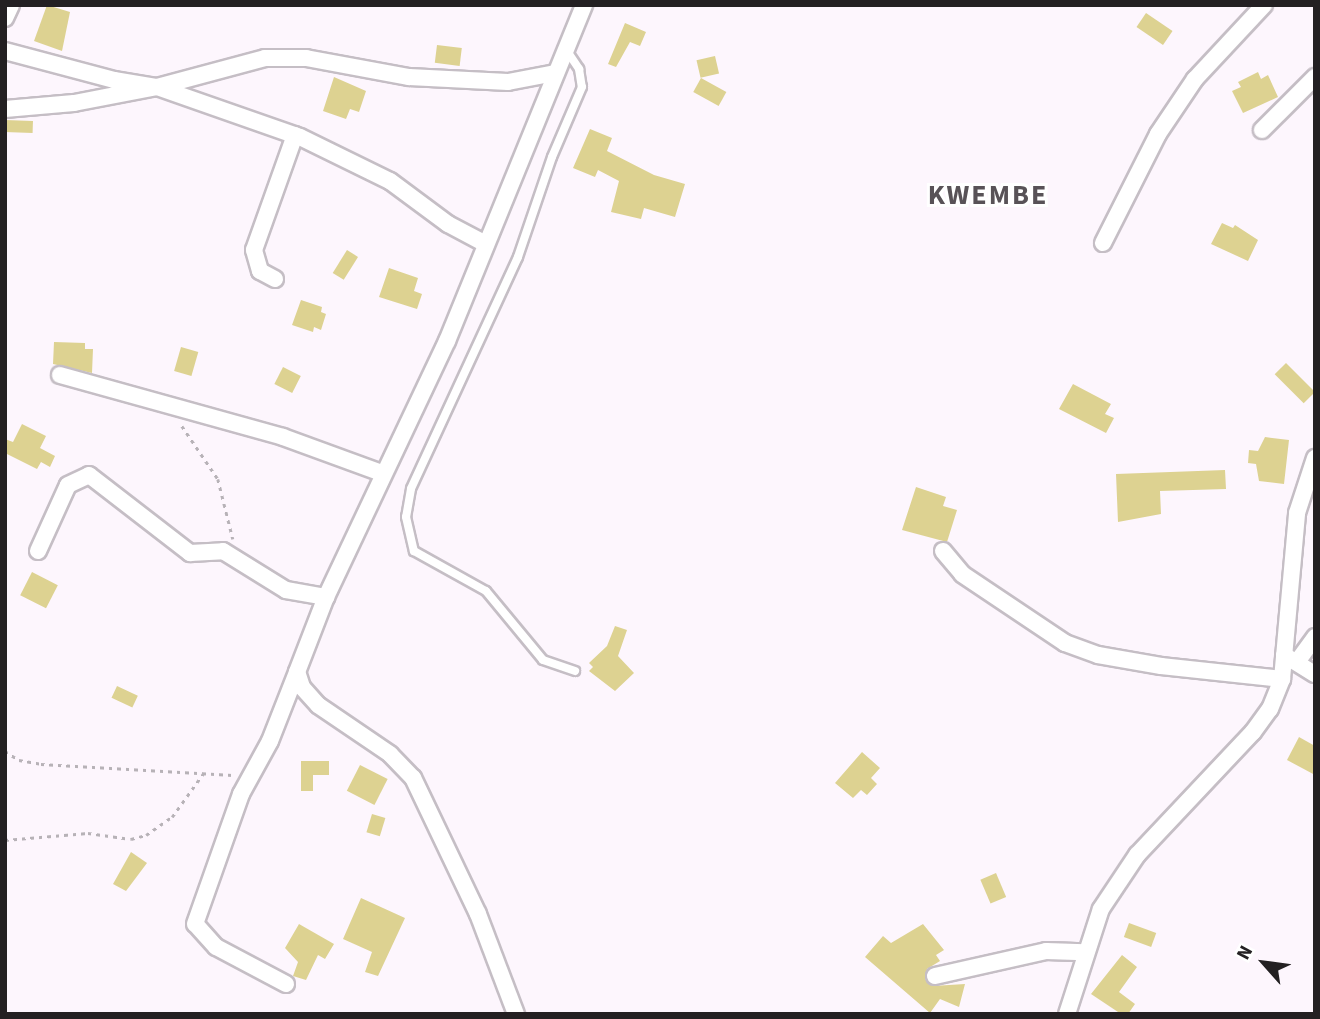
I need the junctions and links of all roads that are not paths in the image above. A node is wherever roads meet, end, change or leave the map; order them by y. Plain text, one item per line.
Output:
1 (11, 5) edge
2 (584, 5) edge
3 (1264, 5) edge
4 (5, 18) edge
5 (565, 48) junction
6 (5, 51) edge
7 (555, 73) junction
8 (1315, 76) edge
9 (157, 87) junction
10 (5, 109) edge
11 (1262, 130) dead end
12 (295, 135) junction
13 (1103, 243) dead end
14 (486, 244) junction
15 (275, 279) dead end
16 (60, 375) dead end
17 (1315, 458) edge
18 (382, 473) junction
19 (38, 551) dead end
20 (943, 551) dead end
21 (326, 597) junction
22 (1315, 637) edge
23 (1290, 658) junction
24 (575, 671) dead end
25 (297, 672) junction
26 (1315, 674) edge
27 (1282, 679) junction
28 (1084, 952) junction
29 (935, 976) dead end
30 (286, 984) dead end
31 (516, 1014) edge
32 (1067, 1014) edge

1 - 4 street
2 - 5 street
3 - 13 street
5 - 7 street
5 - 24 lane
6 - 9 street
7 - 9 street
7 - 14 street
8 - 11 street
9 - 10 street
9 - 12 street
12 - 14 street
12 - 15 street
14 - 18 street
16 - 18 street
17 - 23 street
18 - 21 street
19 - 21 street
20 - 27 street
21 - 25 street
22 - 23 street
23 - 26 street
23 - 27 street
25 - 30 street
25 - 31 street
27 - 28 street
28 - 29 street
28 - 32 street

